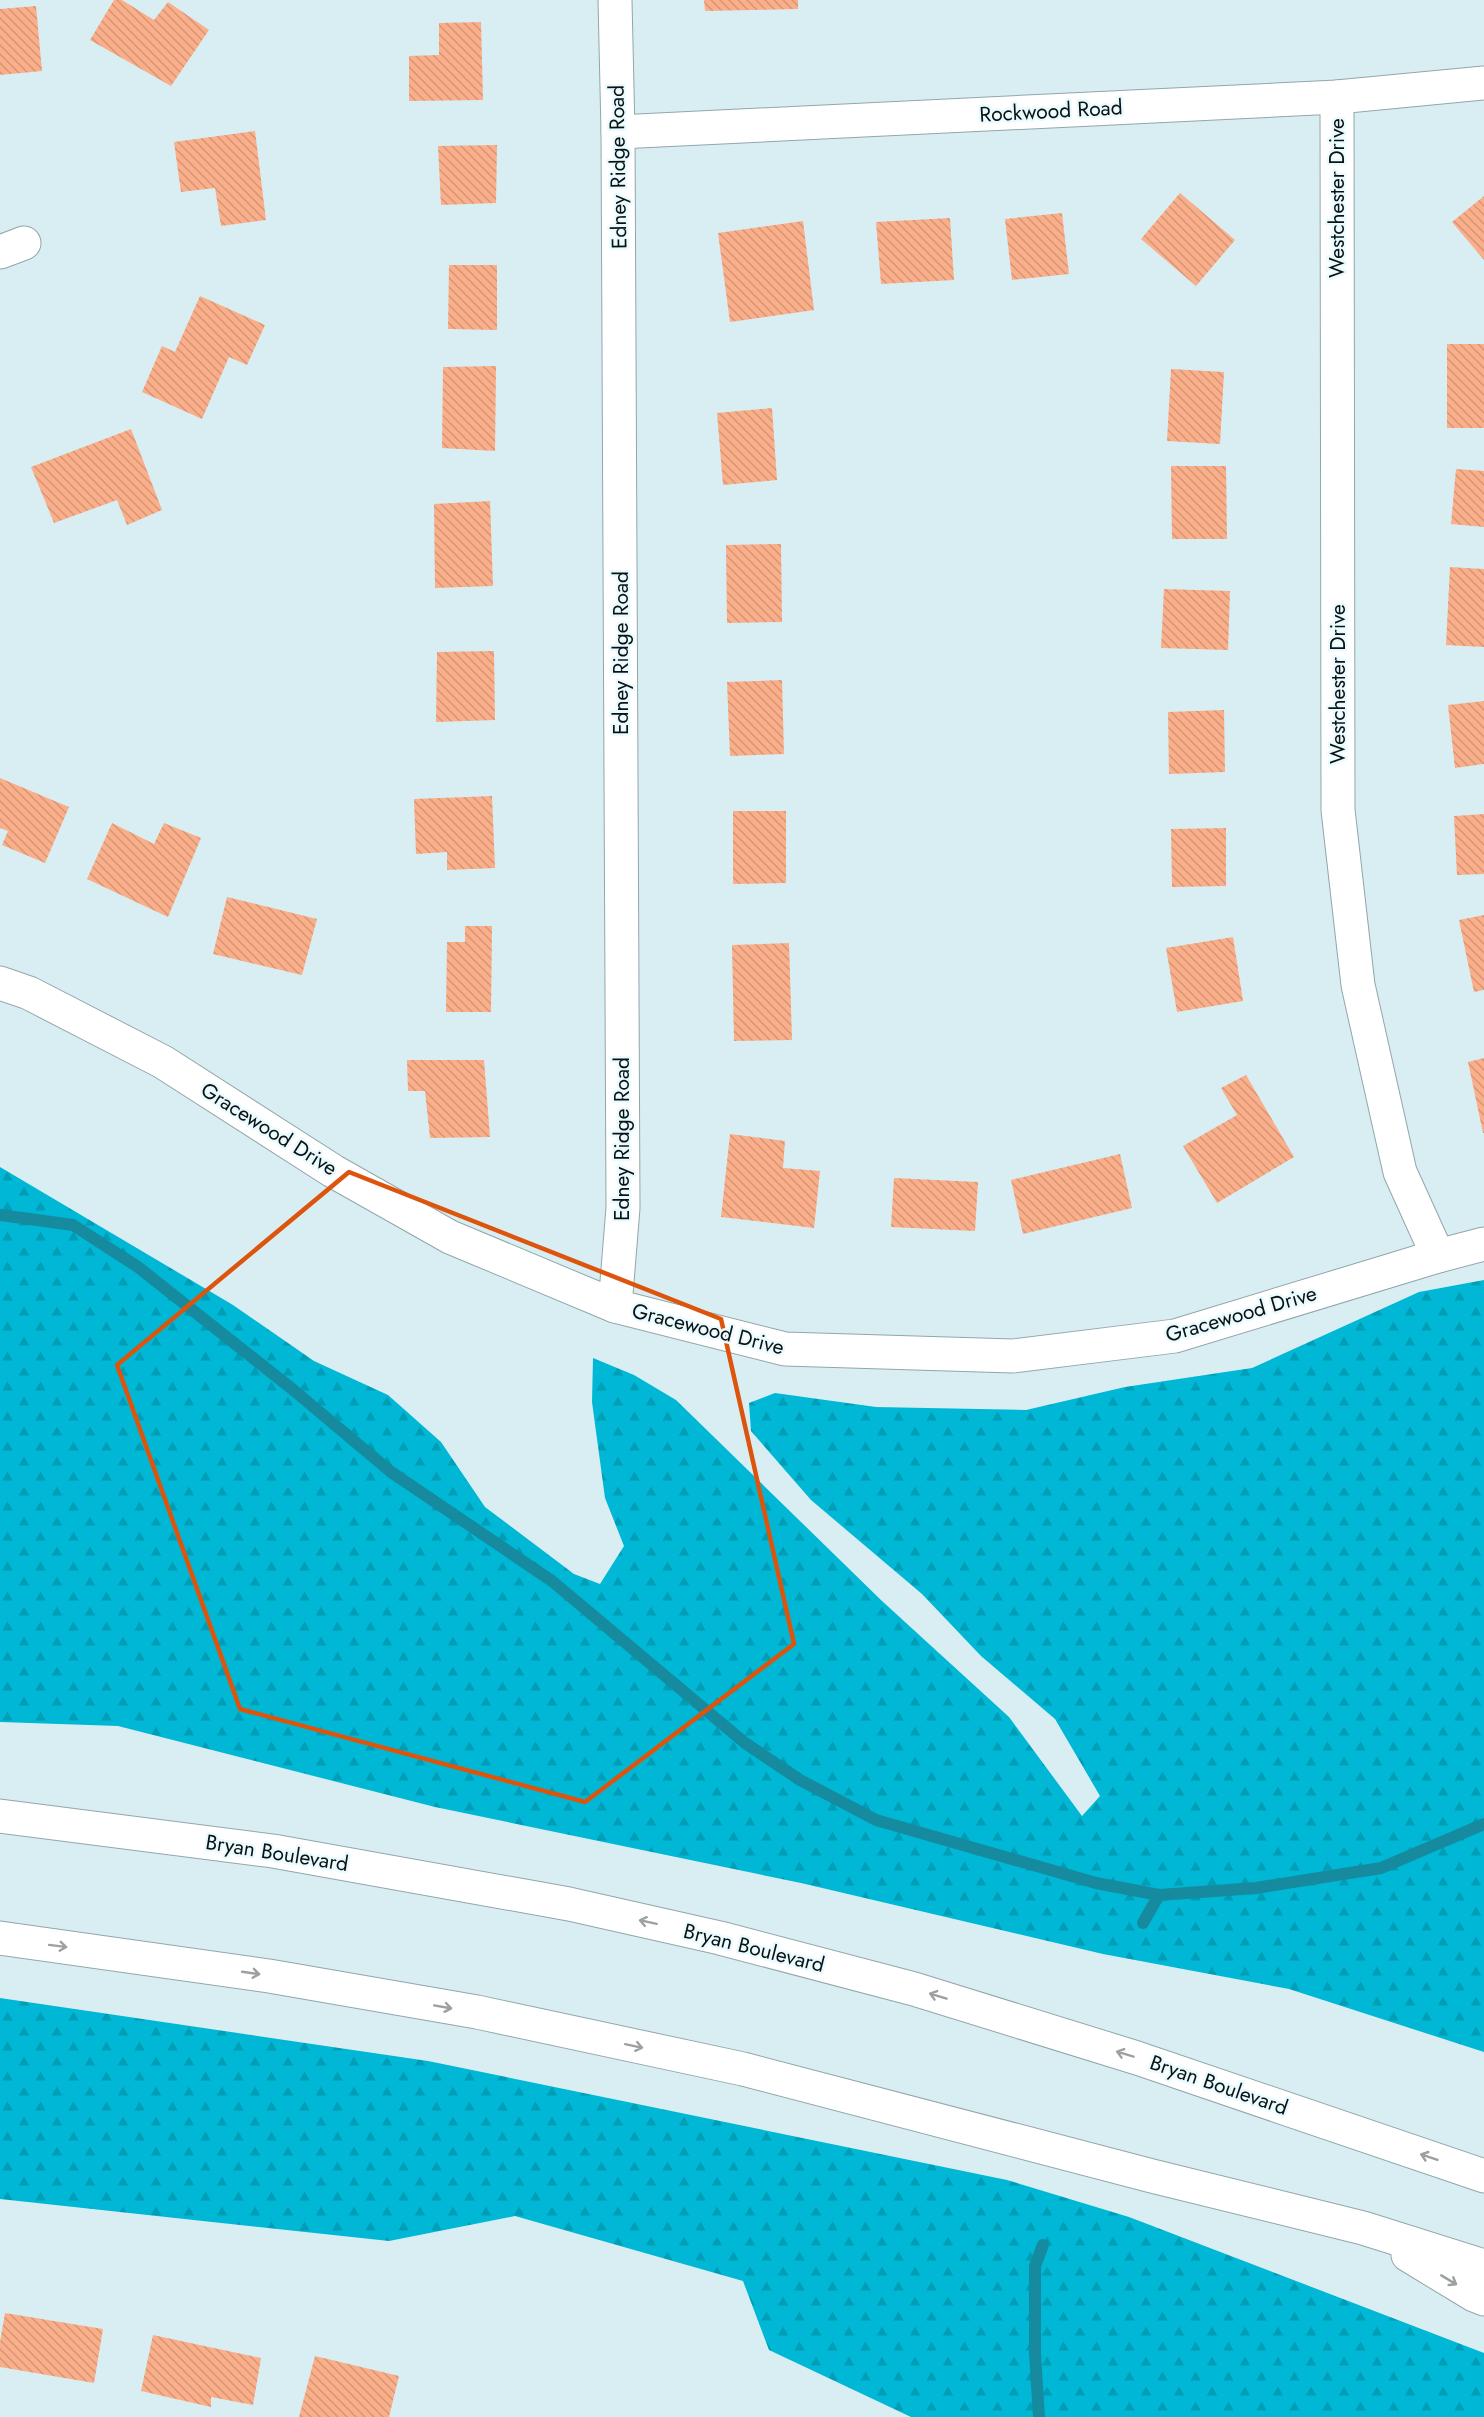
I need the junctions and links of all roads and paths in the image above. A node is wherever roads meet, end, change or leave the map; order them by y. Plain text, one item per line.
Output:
1 (615, 0) edge
2 (1484, 83) edge
3 (1337, 97) junction
4 (618, 132) junction
5 (0, 982) edge
6 (1484, 1245) edge
7 (1438, 1256) junction
8 (615, 1306) junction
9 (0, 1816) edge
10 (0, 1938) edge
11 (1484, 2176) edge
12 (1363, 2228) junction
13 (1484, 2266) edge
14 (1484, 2299) edge

1 - 4 main road, Edney Ridge Road
2 - 3 main road, Rockwood Road
3 - 4 main road, Rockwood Road
3 - 7 main road, Westchester Drive
4 - 8 main road, Edney Ridge Road
5 - 8 main road, Gracewood Drive
6 - 7 main road, Gracewood Drive
7 - 8 main road, Gracewood Drive
11 -> 9 main road, Bryan Boulevard
10 -> 12 main road
12 - 13 main road
12 -> 14 main road

